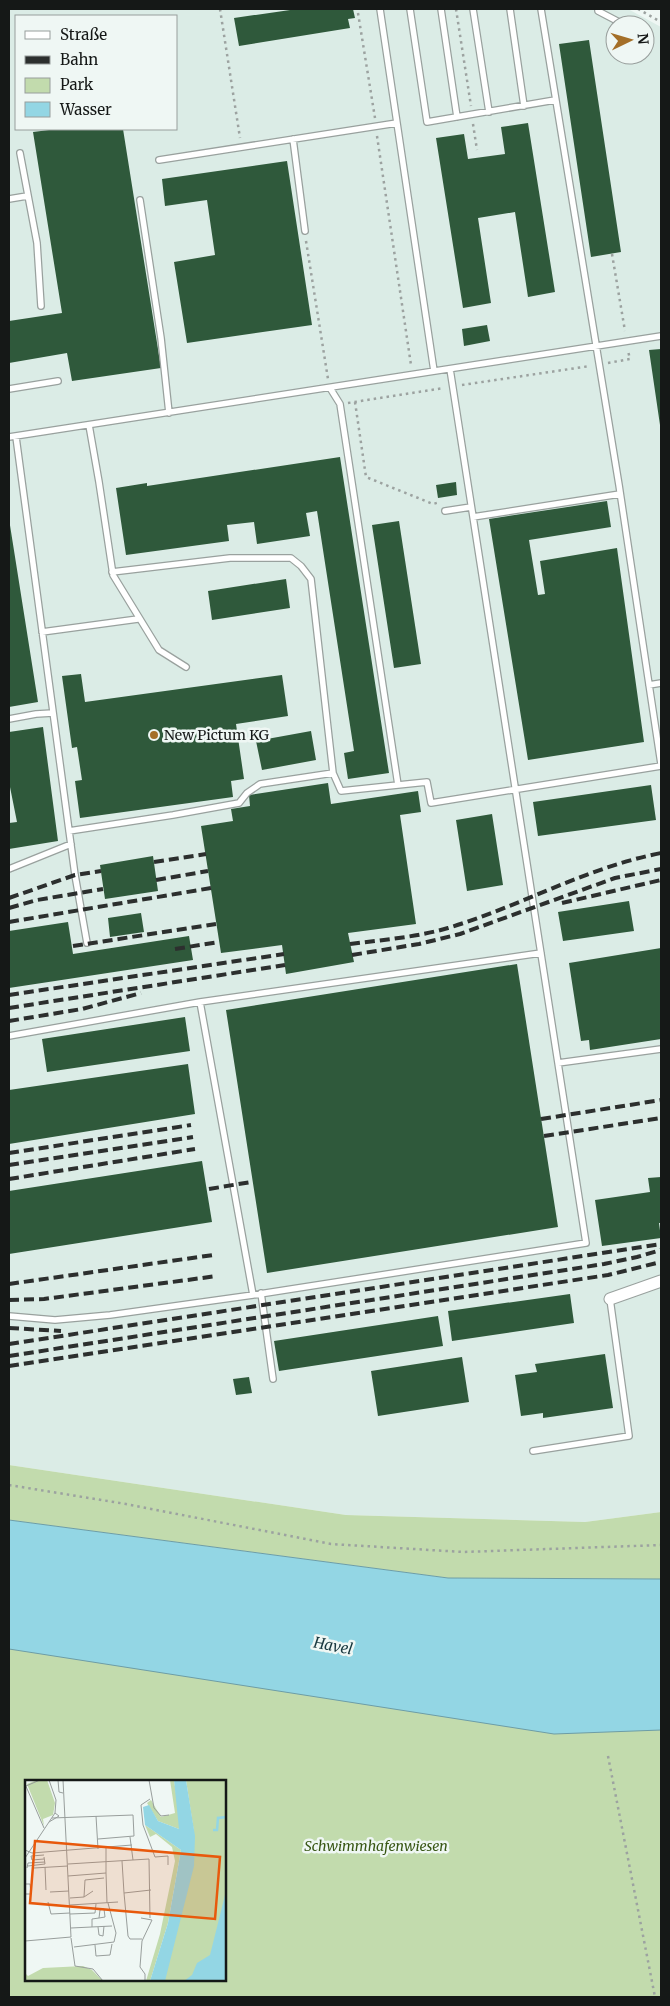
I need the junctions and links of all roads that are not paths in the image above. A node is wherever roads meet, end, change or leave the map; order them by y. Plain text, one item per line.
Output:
1 (380, 9) edge
2 (410, 9) edge
3 (441, 9) edge
4 (473, 9) edge
5 (510, 9) edge
6 (541, 9) edge
7 (556, 100) junction
8 (524, 106) junction
9 (488, 112) junction
10 (457, 118) junction
11 (397, 123) junction
12 (293, 139) junction
13 (20, 153) dead end
14 (159, 160) dead end
15 (27, 196) junction
16 (9, 199) edge
17 (140, 200) dead end
18 (305, 231) road end
19 (41, 306) dead end
20 (661, 336) edge
21 (596, 345) junction
22 (450, 369) junction
23 (434, 372) junction
24 (58, 381) dead end
25 (330, 388) junction
26 (9, 389) edge
27 (169, 413) junction
28 (89, 425) junction
29 (16, 436) junction
30 (9, 438) edge
31 (620, 494) junction
32 (471, 507) junction
33 (445, 511) dead end
34 (473, 517) junction
35 (112, 572) junction
36 (138, 619) junction
37 (42, 632) junction
38 (186, 667) dead end
39 (661, 683) edge
40 (649, 685) junction
41 (54, 713) junction
42 (9, 719) edge
43 (661, 765) edge
44 (333, 773) junction
45 (398, 785) junction
46 (515, 788) junction
47 (69, 831) junction
48 (71, 844) junction
49 (9, 869) edge
50 (87, 943) dead end
51 (540, 953) junction
52 (200, 1002) junction
53 (9, 1036) edge
54 (661, 1049) edge
55 (558, 1063) junction
56 (661, 1281) edge
57 (261, 1293) junction
58 (253, 1295) junction
59 (610, 1299) joint
60 (9, 1316) edge
61 (273, 1379) dead end
62 (533, 1451) dead end

1 - 11 lane
2 - 10 lane
3 - 10 lane
4 - 9 lane
5 - 8 lane
6 - 7 lane
7 - 8 lane
7 - 21 lane
8 - 9 lane
9 - 10 lane
11 - 12 lane
11 - 23 lane
12 - 14 lane
12 - 18 lane
13 - 15 lane
15 - 16 lane
15 - 19 lane
17 - 27 lane
20 - 21 lane
21 - 22 lane
21 - 31 lane
22 - 23 lane
22 - 32 lane
23 - 25 lane
24 - 26 lane
25 - 27 lane
25 - 45 lane
27 - 28 lane
28 - 29 lane
28 - 35 lane
29 - 30 lane
29 - 37 lane
31 - 34 lane
31 - 40 lane
32 - 33 lane
32 - 34 lane
34 - 46 lane
35 - 36 lane
35 - 44 lane
36 - 37 lane
36 - 38 lane
37 - 41 lane
39 - 40 lane
40 - 43 lane
41 - 42 lane
41 - 47 lane
43 - 46 lane
44 - 45 lane
44 - 47 lane
45 - 46 lane
46 - 51 lane
47 - 48 lane
48 - 49 lane
48 - 50 lane
51 - 52 lane
51 - 55 lane
52 - 53 lane
52 - 58 lane
54 - 55 lane
55 - 57 lane
56 - 59 street
57 - 58 lane
57 - 61 lane
58 - 60 lane
59 - 62 lane

